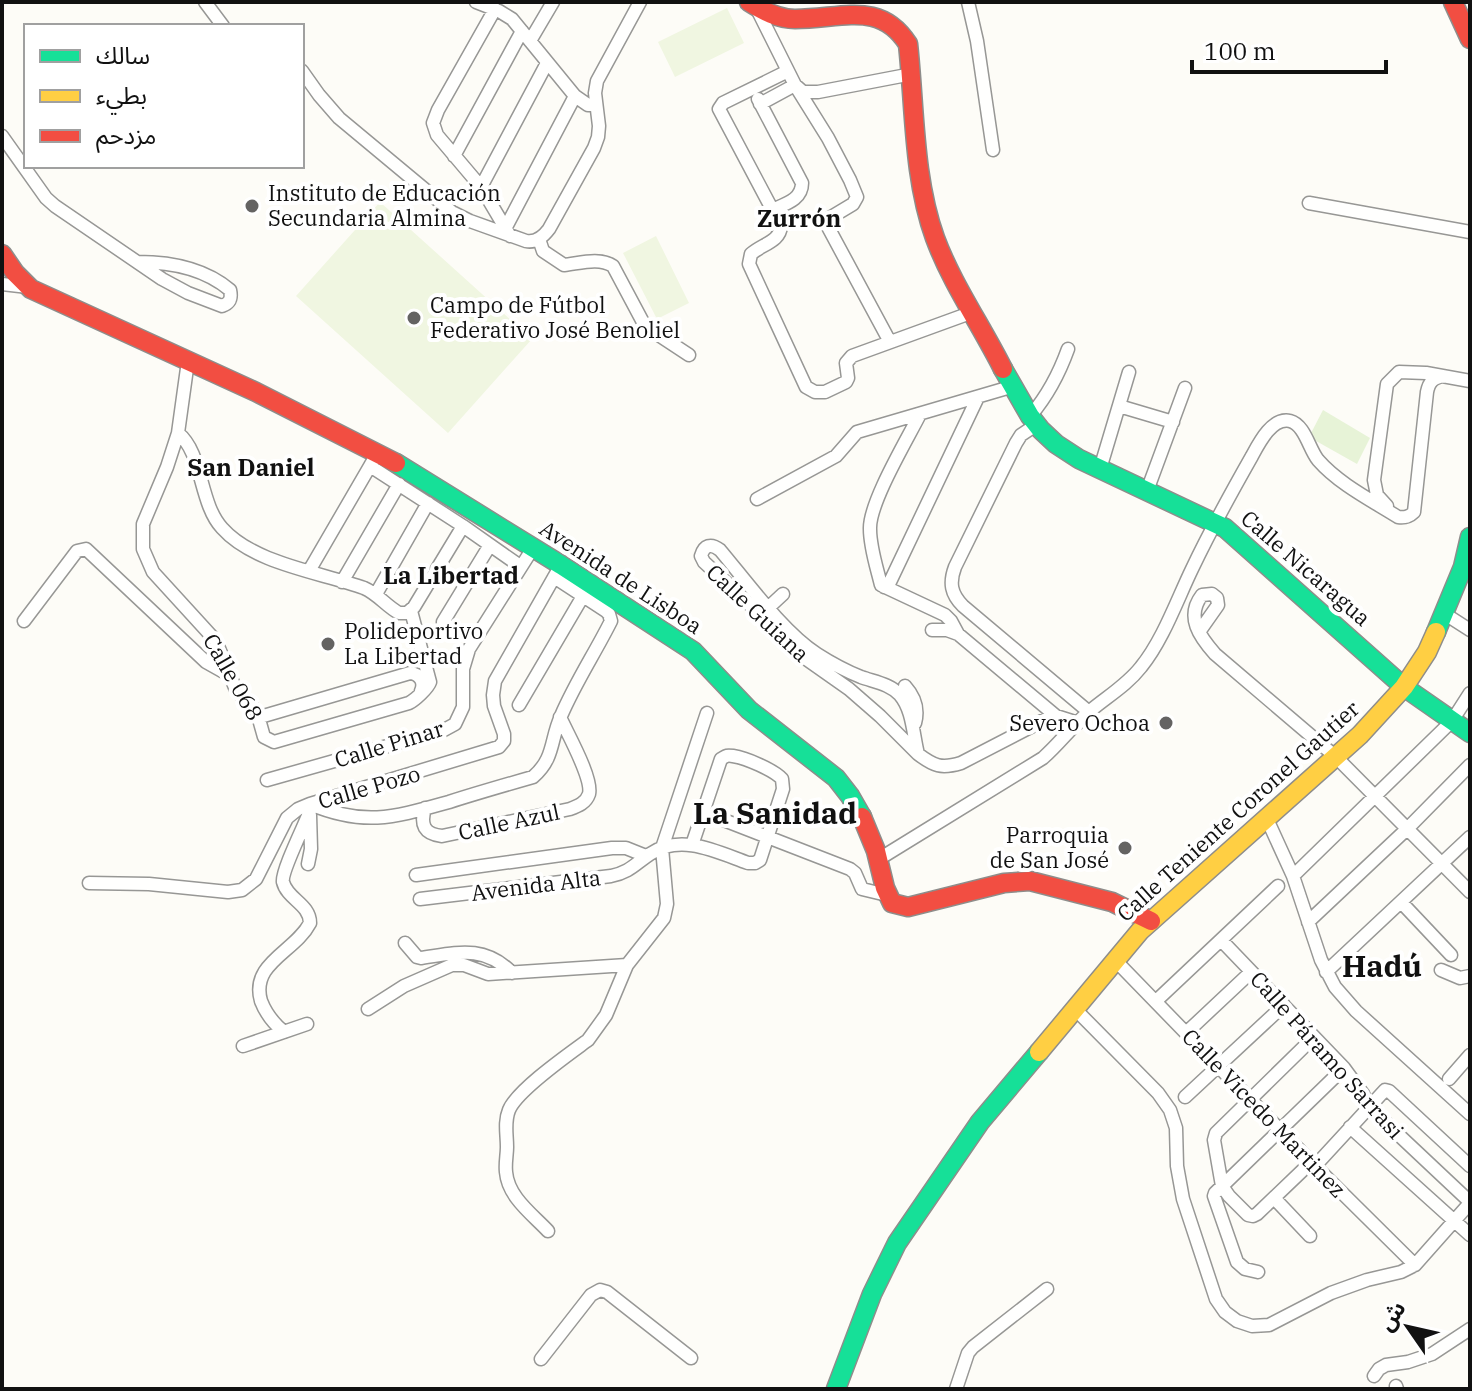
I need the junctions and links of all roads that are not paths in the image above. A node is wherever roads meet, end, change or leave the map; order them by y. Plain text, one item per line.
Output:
1 (205, 2) edge
2 (476, 2) edge
3 (553, 2) edge
4 (640, 2) edge
5 (968, 2) edge
6 (1453, 2) edge
7 (753, 4) edge
8 (499, 7) edge
9 (222, 24) edge
10 (526, 36) junction
11 (1470, 39) edge
12 (547, 63) junction
13 (788, 71) junction
14 (304, 74) edge
15 (912, 74) junction
16 (795, 85) junction
17 (752, 89) junction
18 (575, 96) junction
19 (760, 104) junction
20 (595, 105) junction
21 (2, 136) edge
22 (993, 150) dead end
23 (454, 156) junction
24 (24, 167) edge
25 (25, 168) edge
26 (481, 187) junction
27 (1309, 203) dead end
28 (772, 210) junction
29 (508, 231) junction
30 (1470, 232) edge
31 (539, 239) junction
32 (4, 260) edge
33 (138, 262) junction
34 (2, 284) edge
35 (28, 287) junction
36 (973, 312) junction
37 (890, 342) junction
38 (1068, 349) dead end
39 (689, 355) dead end
40 (188, 361) junction
41 (1129, 372) dead end
42 (1443, 376) junction
43 (1470, 381) edge
44 (1014, 386) junction
45 (1185, 388) dead end
46 (978, 397) junction
47 (1119, 406) junction
48 (920, 414) junction
49 (1034, 420) junction
50 (1173, 422) junction
51 (178, 433) junction
52 (374, 459) junction
53 (1100, 469) junction
54 (399, 484) junction
55 (1147, 491) junction
56 (757, 499) dead end
57 (428, 503) junction
58 (1398, 517) junction
59 (1216, 523) junction
60 (463, 526) junction
61 (1470, 537) edge
62 (490, 545) junction
63 (533, 548) junction
64 (520, 566) junction
65 (309, 571) junction
66 (557, 571) junction
67 (342, 582) junction
68 (884, 587) junction
69 (376, 594) junction
70 (783, 594) dead end
71 (583, 596) junction
72 (769, 607) junction
73 (412, 609) junction
74 (1445, 614) junction
75 (24, 621) dead end
76 (443, 622) dead end
77 (932, 630) dead end
78 (1470, 630) edge
79 (1199, 632) dead end
80 (958, 634) junction
81 (231, 676) junction
82 (905, 686) dead end
83 (1404, 687) junction
84 (421, 691) junction
85 (1470, 693) edge
86 (519, 705) dead end
87 (1089, 712) junction
88 (707, 713) dead end
89 (1056, 716) junction
90 (260, 717) junction
91 (560, 717) junction
92 (1452, 721) junction
93 (1078, 723) junction
94 (1470, 733) edge
95 (913, 734) junction
96 (918, 754) junction
97 (1336, 757) junction
98 (1470, 765) edge
99 (267, 780) dead end
100 (1377, 796) junction
101 (310, 808) junction
102 (425, 808) junction
103 (703, 812) junction
104 (1267, 819) junction
105 (1408, 828) junction
106 (767, 837) junction
107 (1470, 837) edge
108 (692, 845) junction
109 (662, 848) junction
110 (646, 856) junction
111 (879, 859) junction
112 (308, 864) dead end
113 (1443, 864) junction
114 (416, 875) dead end
115 (1293, 876) junction
116 (89, 883) dead end
117 (1278, 886) dead end
118 (1470, 892) edge
119 (887, 895) junction
120 (420, 899) dead end
121 (1401, 902) junction
122 (1151, 921) junction
123 (1308, 922) junction
124 (1221, 940) junction
125 (405, 943) dead end
126 (1451, 955) dead end
127 (1115, 960) junction
128 (627, 965) junction
129 (1441, 970) dead end
130 (1251, 972) junction
131 (1326, 972) junction
132 (512, 973) junction
133 (1470, 976) edge
134 (1156, 1001) junction
135 (1284, 1005) junction
136 (368, 1009) dead end
137 (1075, 1009) junction
138 (307, 1024) dead end
139 (284, 1032) junction
140 (1186, 1033) junction
141 (1314, 1037) junction
142 (243, 1046) dead end
143 (1470, 1055) edge
144 (1218, 1066) junction
145 (1344, 1068) junction
146 (1449, 1079) dead end
147 (1185, 1097) dead end
148 (1250, 1098) junction
149 (1369, 1107) junction
150 (1470, 1114) edge
151 (1350, 1127) junction
152 (1281, 1129) junction
153 (1315, 1166) junction
154 (1470, 1166) edge
155 (1222, 1186) junction
156 (1274, 1198) junction
157 (1470, 1202) edge
158 (1454, 1221) junction
159 (548, 1231) dead end
160 (1470, 1235) edge
161 (1310, 1236) dead end
162 (1415, 1265) junction
163 (1258, 1272) dead end
164 (1047, 1289) dead end
165 (1470, 1329) edge
166 (691, 1358) dead end
167 (541, 1359) dead end
168 (1374, 1376) dead end
169 (836, 1389) edge
170 (956, 1389) edge

1 - 9 street
2 - 8 street
3 - 10 street
4 - 20 street
5 - 22 street
6 - 11 street
7 - 13 street
7 - 15 street
8 - 10 street
8 - 23 street
10 - 12 street
10 - 23 street
12 - 18 street
12 - 26 street
13 - 16 street
13 - 17 street
14 - 29 street
15 - 16 street
15 - 36 street
16 - 19 street
16 - 37 street
17 - 19 street
17 - 28 street
18 - 20 street
18 - 29 street
19 - 28 street
20 - 31 street
21 - 24 street
23 - 26 street
25 - 33 street
26 - 29 street
27 - 30 street
28 - 37 street
29 - 31 street
31 - 39 street
32 - 35 street, Avenida de Lisboa
33 - 33 street
34 - 35 street
35 - 40 street, Avenida de Lisboa
36 - 37 street
36 - 44 street
38 - 49 street
40 - 51 street, Calle 068
40 - 52 street, Avenida de Lisboa
41 - 47 street
42 - 43 street
42 - 58 street
42 - 58 street
44 - 46 street
44 - 49 street
45 - 50 street
46 - 48 street
46 - 68 street
47 - 50 street
47 - 53 street
48 - 56 street
48 - 68 street
49 - 53 street
49 - 87 street
50 - 55 street
51 - 65 street
51 - 81 street, Calle 068
52 - 54 street
52 - 63 street, Avenida de Lisboa
52 - 65 street
53 - 55 street
54 - 57 street
54 - 67 street
55 - 59 street
57 - 60 street
57 - 69 street
58 - 59 street, Calle Nicaragua
59 - 83 street, Calle Nicaragua
59 - 87 street
60 - 62 street
60 - 73 street
61 - 74 street, Calle Teniente Coronel Gautier
62 - 64 street
62 - 76 street
63 - 64 street
63 - 66 street, Avenida de Lisboa
64 - 99 street, Calle Pinar
65 - 67 street
66 - 71 street
66 - 101 street, Calle Pozo
66 - 111 street, Avenida de Lisboa
67 - 69 street
68 - 80 street
69 - 73 street
70 - 72 street
71 - 86 street
71 - 91 street
72 - 95 street, Calle Guiana
72 - 96 street, Calle Guiana
73 - 84 street
74 - 78 street
74 - 83 street, Calle Teniente Coronel Gautier
75 - 81 street
77 - 80 street
79 - 97 street
80 - 89 street
81 - 90 street, Calle 068
82 - 95 street
83 - 92 street, Calle Nicaragua
83 - 97 street, Calle Teniente Coronel Gautier
84 - 90 street
84 - 90 street, Calle 068
85 - 92 street
87 - 93 street
88 - 109 street
89 - 93 street
89 - 96 street, Calle Guiana
91 - 102 street, Calle Azul
91 - 102 street, Calle Azul
92 - 94 street, Calle Nicaragua
92 - 100 street
93 - 111 street
95 - 96 street, Calle Guiana
97 - 100 street
97 - 104 street, Calle Teniente Coronel Gautier
98 - 105 street
100 - 105 street
100 - 115 street
101 - 102 street
101 - 112 street
101 - 116 street, Calle Pozo
101 - 139 street
103 - 106 street
103 - 106 street
103 - 108 street
104 - 115 street
104 - 122 street, Calle Teniente Coronel Gautier
105 - 113 street
105 - 123 street
106 - 108 street, Avenida Alta
106 - 119 street
107 - 113 street
108 - 109 street, Avenida Alta
109 - 110 street, Avenida Alta
109 - 128 street
110 - 114 street
110 - 120 street, Avenida Alta
111 - 119 street, Avenida de Lisboa
113 - 118 street
113 - 121 street
115 - 123 street
117 - 124 street
119 - 122 street
121 - 126 street
121 - 131 street
122 - 127 street, Calle Teniente Coronel Gautier
123 - 131 street
124 - 130 street, Calle Páramo Sarrasi
124 - 134 street
125 - 132 street
127 - 134 street, Calle Vicedo Martinez
127 - 137 street, Calle Teniente Coronel Gautier
128 - 132 street
128 - 159 street
129 - 133 street
130 - 135 street, Calle Páramo Sarrasi
130 - 140 street
131 - 150 street
132 - 136 street
134 - 140 street, Calle Vicedo Martinez
135 - 141 street, Calle Páramo Sarrasi
135 - 144 street
137 - 162 street
137 - 169 street, Calle Teniente Coronel Gautier
138 - 139 street
139 - 142 street
140 - 144 street, Calle Vicedo Martinez
141 - 145 street, Calle Páramo Sarrasi
141 - 148 street
143 - 146 street
144 - 147 street
144 - 148 street, Calle Vicedo Martinez
145 - 149 street, Calle Páramo Sarrasi
145 - 152 street
148 - 152 street, Calle Vicedo Martinez
148 - 155 street
149 - 151 street
149 - 154 street
149 - 157 street, Calle Páramo Sarrasi
151 - 153 street
151 - 158 street
152 - 153 street, Calle Vicedo Martinez
152 - 155 street
153 - 156 street
153 - 162 street, Calle Vicedo Martinez
155 - 156 street
155 - 163 street
156 - 161 street
157 - 158 street
158 - 160 street
158 - 162 street
164 - 170 street
165 - 168 street
166 - 167 street

